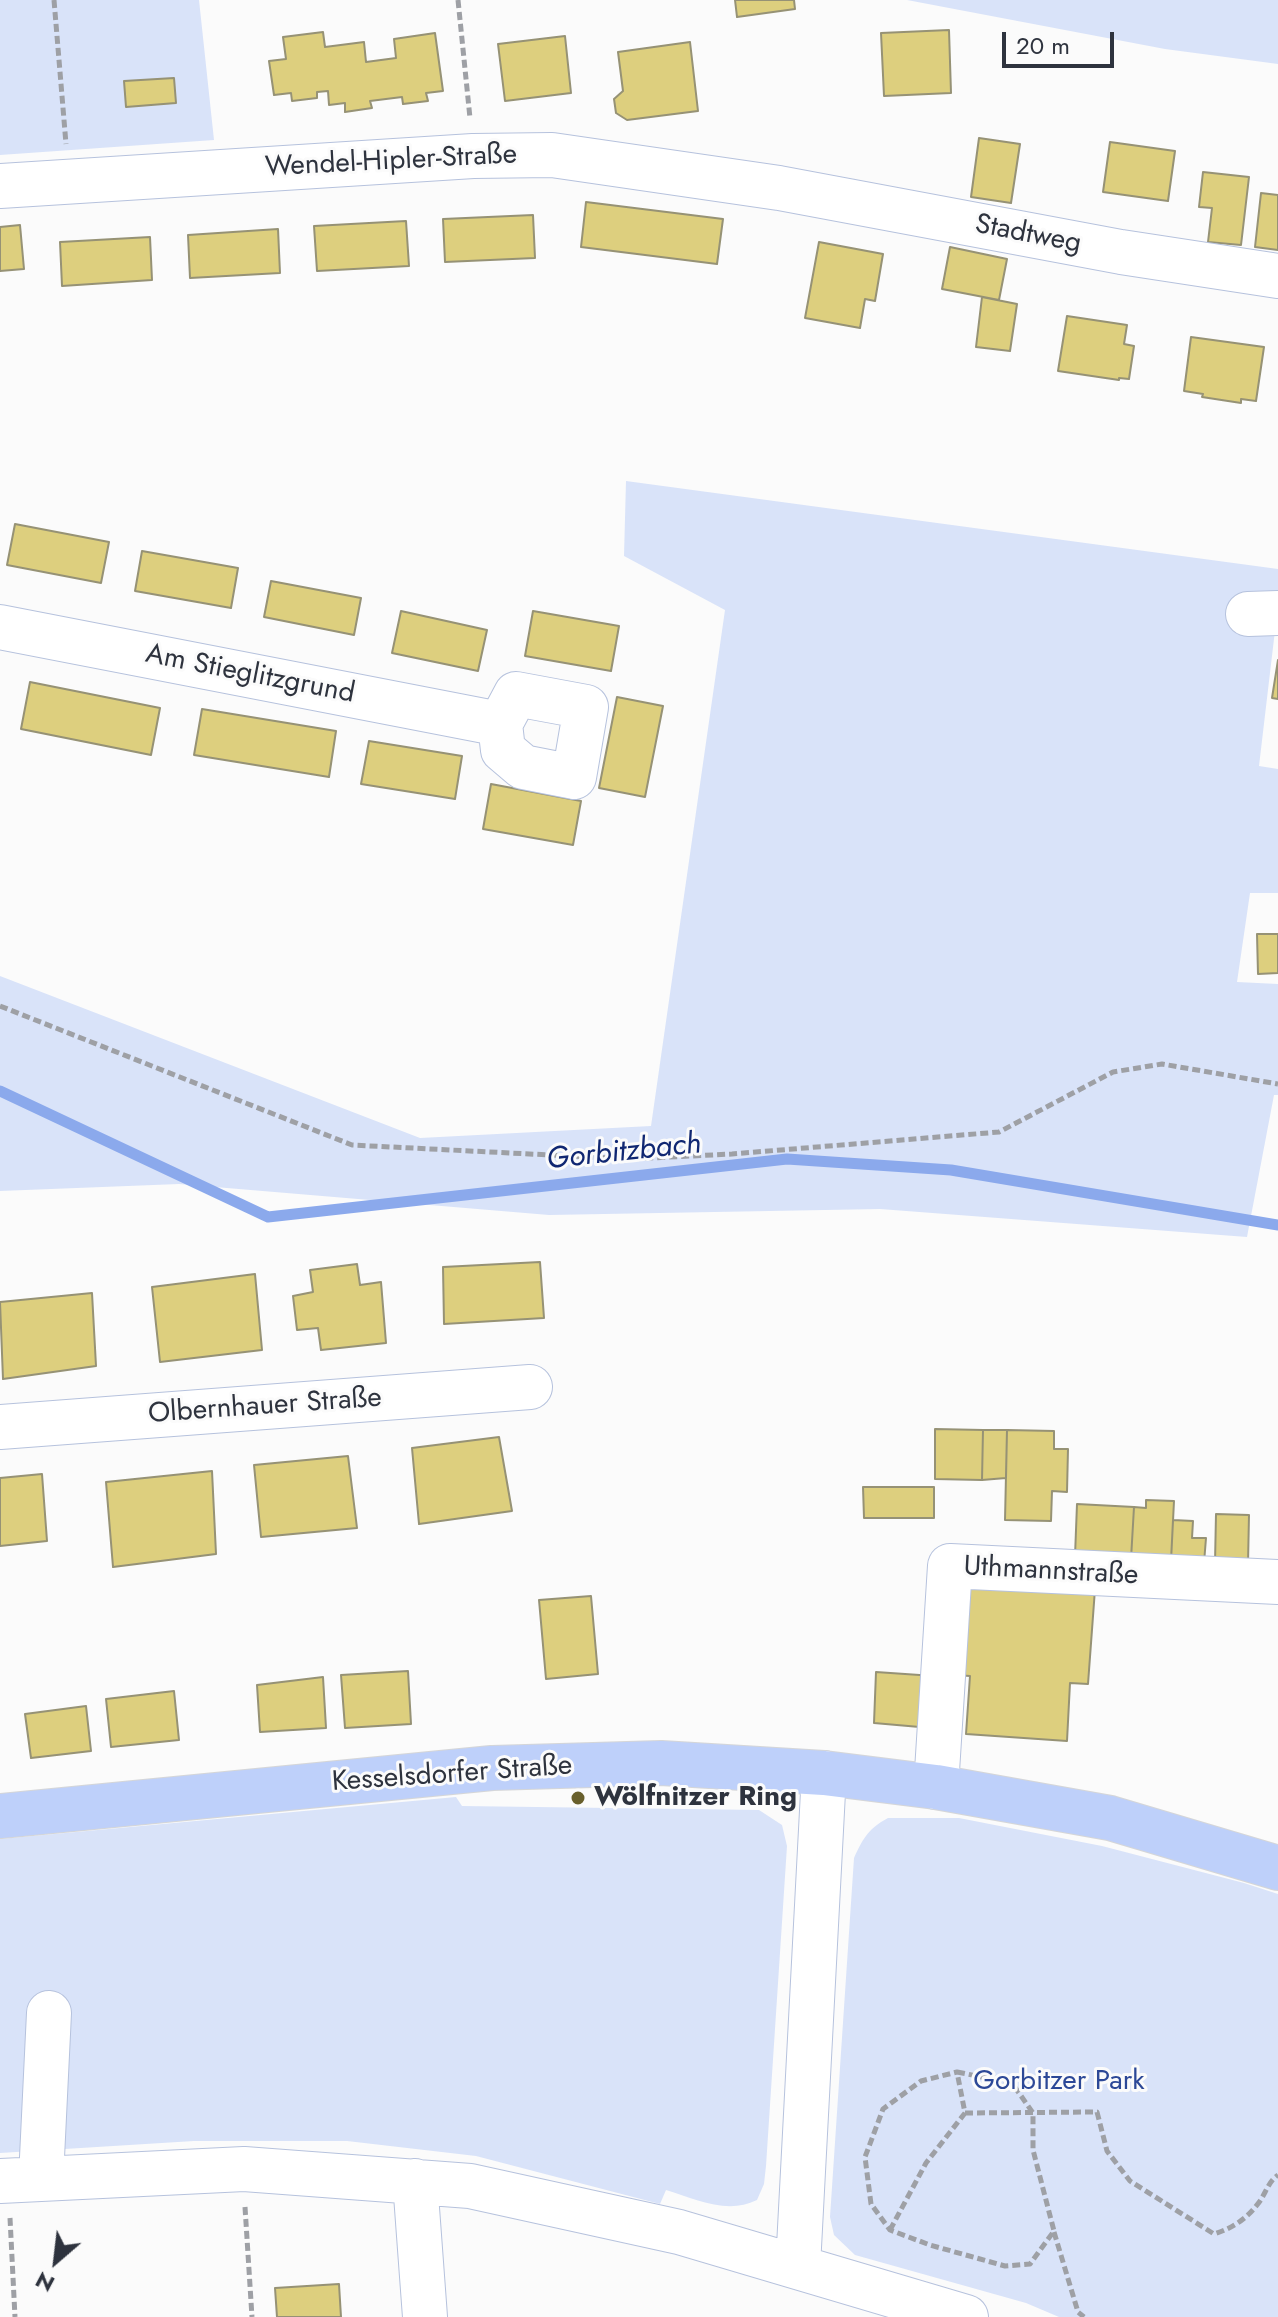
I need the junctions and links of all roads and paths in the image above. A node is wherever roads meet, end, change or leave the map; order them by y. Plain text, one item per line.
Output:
1 (54, 0) edge
2 (458, 0) edge
3 (67, 151) dead end
4 (473, 156) junction
5 (0, 186) edge
6 (779, 188) joint
7 (1278, 276) edge
8 (0, 627) edge
9 (500, 724) dead end
10 (0, 1006) edge
11 (1278, 1084) edge
12 (530, 1387) dead end
13 (0, 1427) edge
14 (1278, 1582) edge
15 (824, 1773) junction
16 (936, 1787) junction
17 (0, 1816) edge
18 (1278, 1868) edge
19 (49, 2013) dead end
20 (957, 2072) junction
21 (965, 2113) junction
22 (1033, 2113) junction
23 (1278, 2175) edge
24 (20, 2180) edge
25 (415, 2181) junction
26 (244, 2198) dead end
27 (10, 2226) dead end
28 (890, 2230) junction
29 (1054, 2231) junction
30 (798, 2266) junction
31 (15, 2317) edge
32 (252, 2317) edge
33 (425, 2317) edge
34 (966, 2317) edge
35 (1084, 2317) edge

1 - 3 path
2 - 4 path
4 - 5 street, Wendel-Hipler-Straße
4 - 6 street, Wendel-Hipler-Straße
6 - 7 street, Stadtweg
8 - 9 street, Am Stieglitzgrund
10 - 11 path
12 - 13 street, Olbernhauer Straße
14 - 16 street, Uthmannstraße
15 - 16 main road, Kesselsdorfer Straße
15 - 17 main road, Kesselsdorfer Straße
15 - 30 street
16 - 18 main road, Kesselsdorfer Straße
19 - 24 street
20 - 21 path
20 - 22 path
20 - 28 path
21 - 22 path
21 - 28 path
22 - 23 path
22 - 29 path
24 - 25 street
25 - 30 street
25 - 33 street
26 - 32 path
27 - 31 path
28 - 29 path
29 - 35 path
30 - 34 street

